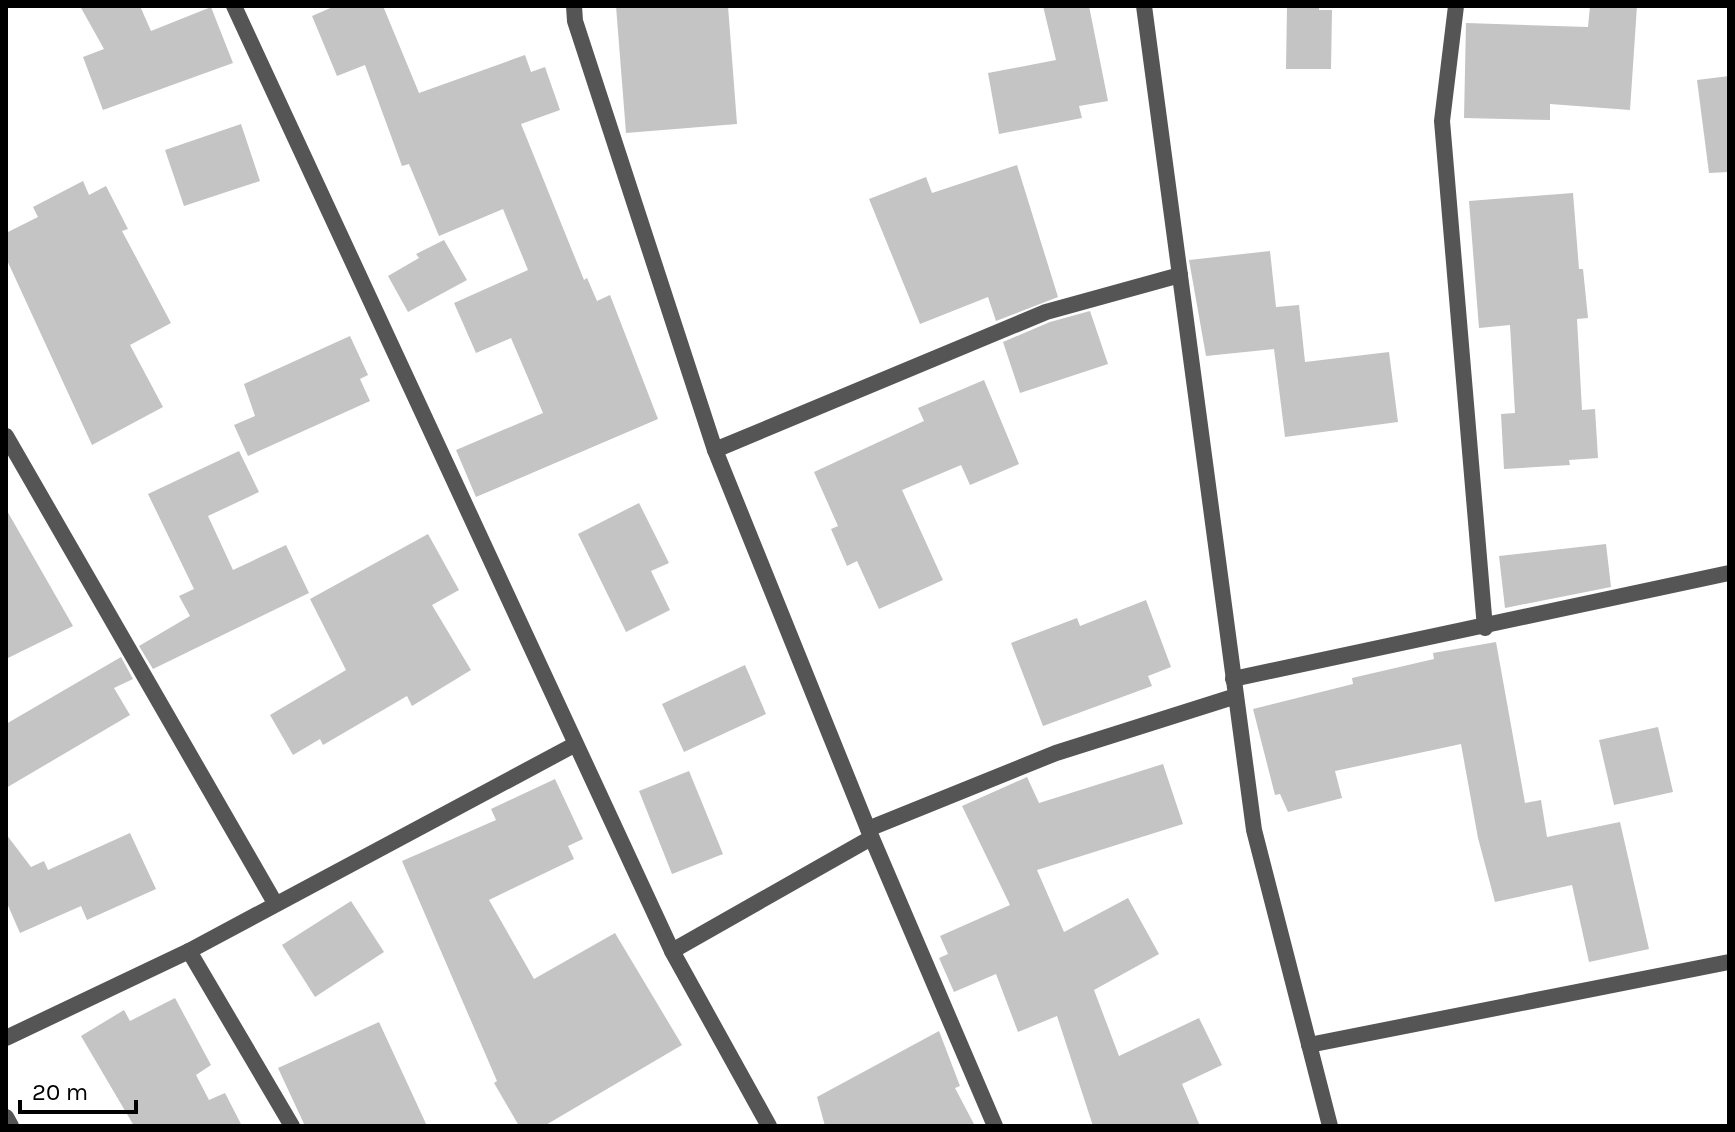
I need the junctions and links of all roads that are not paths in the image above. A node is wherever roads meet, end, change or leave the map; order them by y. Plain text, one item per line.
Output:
1 (234, 6) edge
2 (574, 6) edge
3 (1144, 6) edge
4 (1456, 6) edge
5 (1180, 275) junction
6 (6, 436) edge
7 (715, 450) junction
8 (1729, 573) edge
9 (1485, 628) junction
10 (1233, 679) junction
11 (1233, 697) junction
12 (574, 745) junction
13 (870, 834) junction
14 (275, 903) junction
15 (189, 951) junction
16 (672, 951) junction
17 (1729, 962) edge
18 (6, 1038) edge
19 (1309, 1045) junction
20 (6, 1117) edge
21 (11, 1126) edge
22 (292, 1126) edge
23 (769, 1126) edge
24 (995, 1126) edge
25 (1330, 1126) edge

1 - 12 street
2 - 7 street
3 - 5 street
4 - 9 street
5 - 7 street
5 - 10 street
6 - 14 street
7 - 13 street
8 - 9 street
9 - 10 street
10 - 11 street
11 - 13 street
11 - 19 street
12 - 14 street
12 - 16 street
13 - 16 street
13 - 24 street
14 - 15 street
15 - 18 street
15 - 22 street
16 - 23 street
17 - 19 street
19 - 25 street
20 - 21 street

